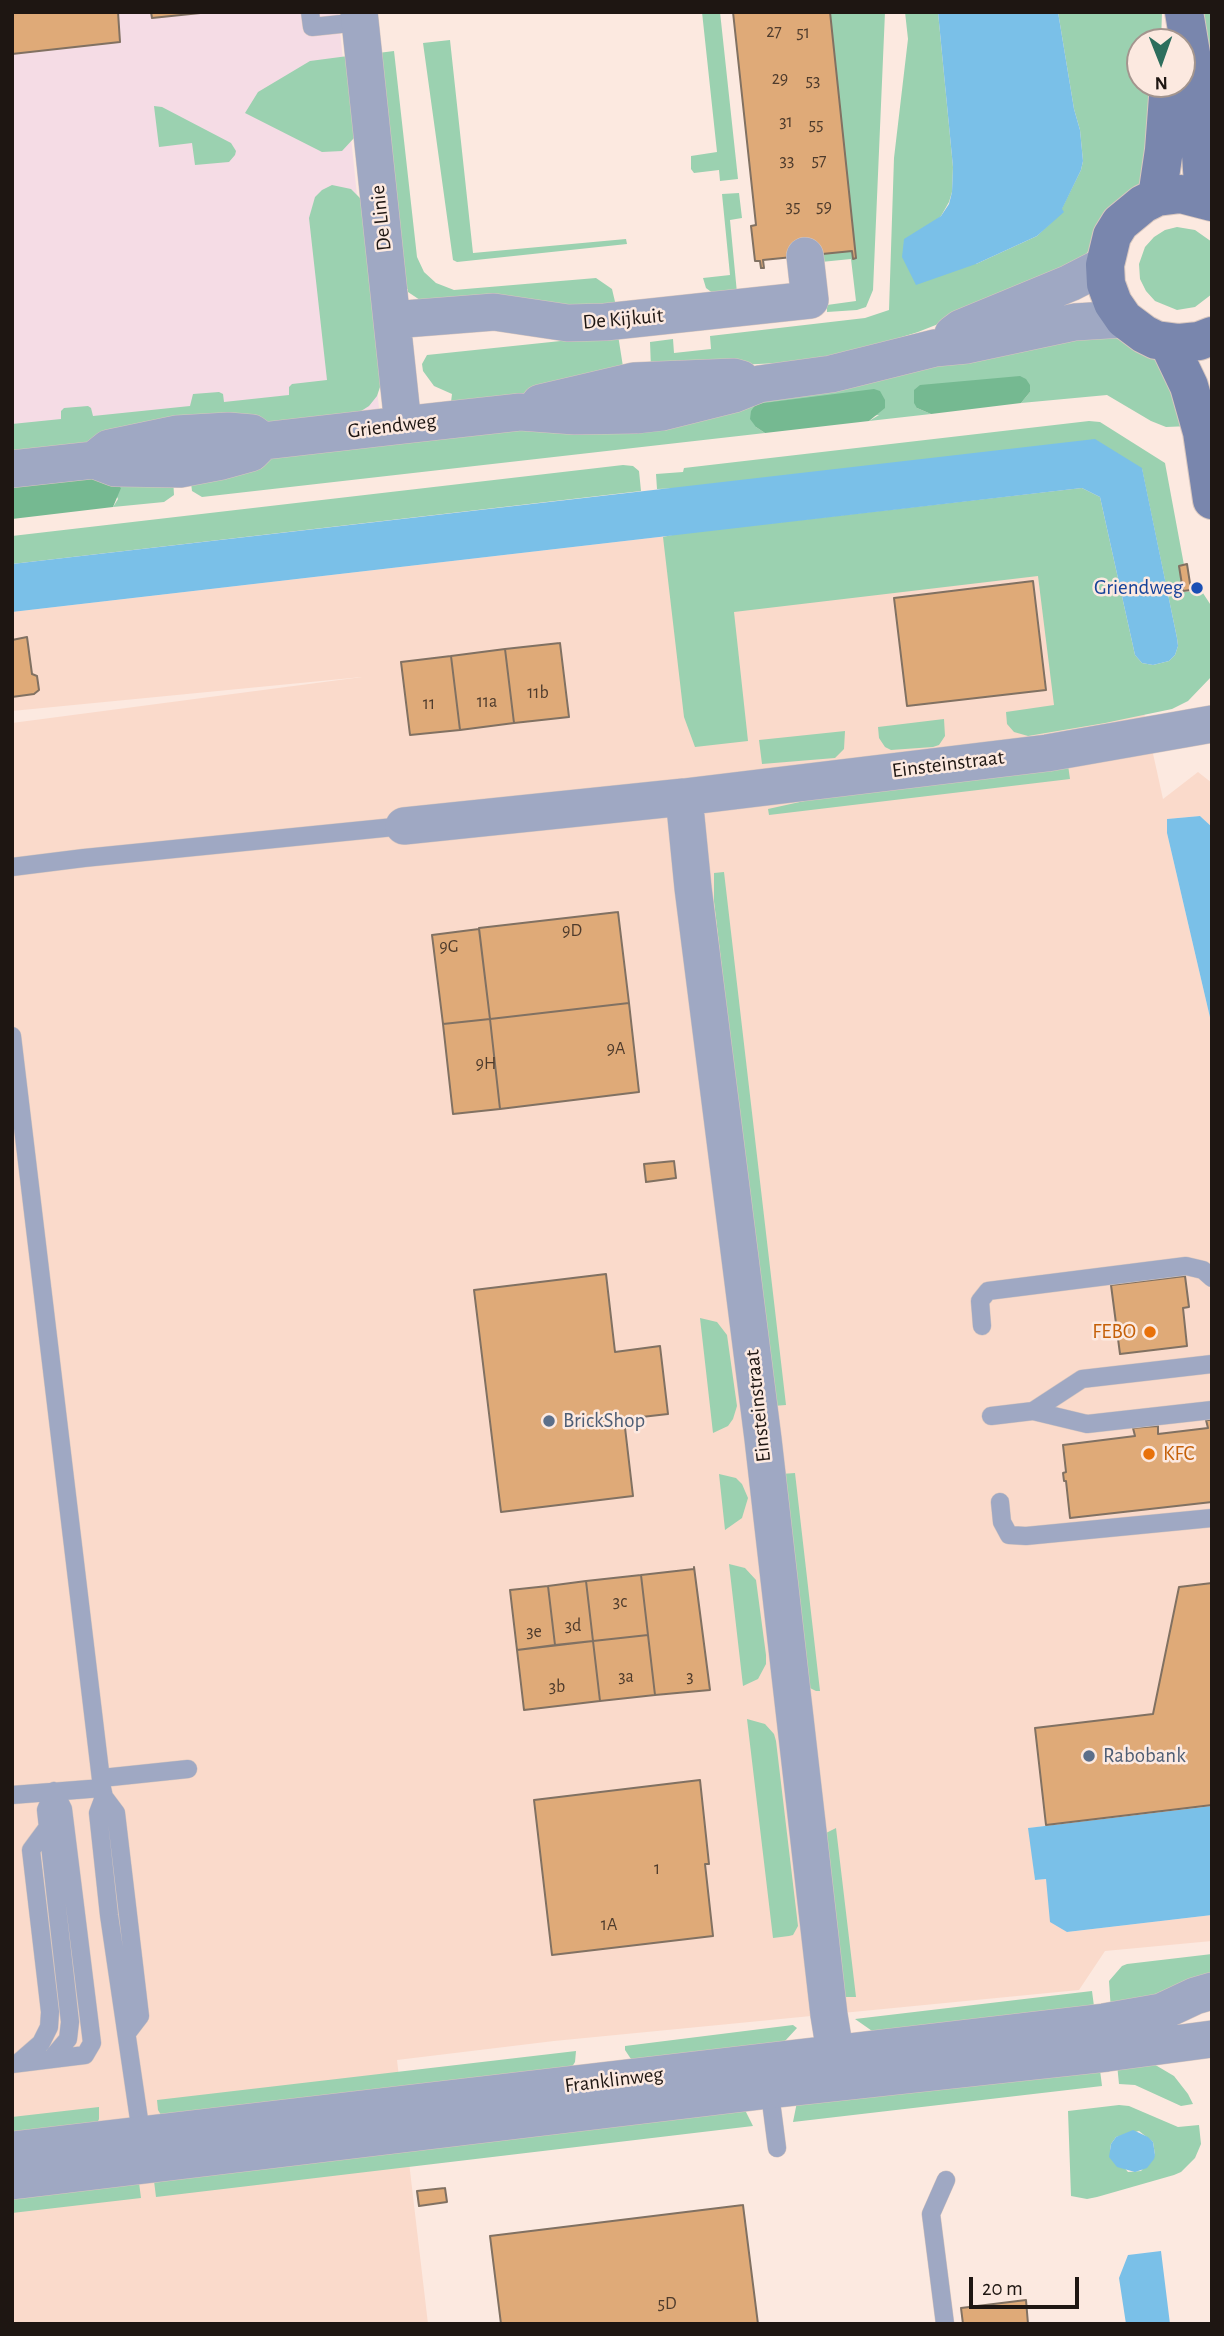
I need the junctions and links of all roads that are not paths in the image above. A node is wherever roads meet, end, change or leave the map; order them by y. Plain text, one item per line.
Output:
1 (310, 12) edge
2 (359, 17) edge
3 (1182, 25) edge
4 (1168, 98) edge
5 (1157, 197) junction
6 (1208, 200) edge
7 (805, 256) dead end
8 (1105, 265) junction
9 (1124, 318) junction
10 (392, 320) junction
11 (1212, 336) edge
12 (1168, 342) junction
13 (935, 348) junction
14 (403, 425) junction
15 (12, 469) edge
16 (1212, 500) edge
17 (1212, 724) edge
18 (684, 797) junction
19 (404, 826) joint
20 (12, 867) edge
21 (12, 1036) edge
22 (1212, 1278) edge
23 (982, 1326) dead end
24 (1212, 1364) edge
25 (1212, 1410) edge
26 (1033, 1411) junction
27 (992, 1416) dead end
28 (1000, 1502) dead end
29 (1212, 1518) edge
30 (188, 1769) dead end
31 (103, 1788) junction
32 (54, 1791) junction
33 (12, 1795) edge
34 (48, 1827) junction
35 (1203, 1993) edge
36 (1206, 2040) edge
37 (51, 2059) junction
38 (15, 2063) edge
39 (837, 2068) junction
40 (767, 2076) junction
41 (777, 2148) dead end
42 (143, 2149) junction
43 (12, 2150) edge
44 (947, 2180) dead end
45 (12, 2181) edge
46 (945, 2324) edge

1 - 2 lane
2 - 10 street, De Linie
3 - 6 main road
4 - 5 main road
5 - 6 main road
5 - 8 main road
7 - 10 street, De Kijkuit
8 - 9 main road
8 - 13 street, Griendweg
9 - 12 main road
9 - 13 street, Griendweg
10 - 14 street, De Linie
11 - 12 main road
12 - 16 main road
13 - 14 street, Griendweg
14 - 15 street, Griendweg
17 - 18 street, Einsteinstraat
18 - 19 street, Einsteinstraat
18 - 39 street, Einsteinstraat
19 - 20 lane
21 - 31 lane
22 - 23 lane
24 - 26 lane
25 - 26 lane
26 - 27 lane
28 - 29 lane
30 - 31 lane
31 - 32 lane
31 - 42 lane
32 - 33 lane
32 - 34 lane
32 - 37 lane
34 - 37 lane
34 - 38 lane
35 - 36 street
35 - 39 street, Franklinweg
36 - 39 street, Franklinweg
37 - 38 lane
39 - 40 street, Franklinweg
40 - 41 lane
40 - 42 street, Franklinweg
42 - 43 street, Franklinweg
42 - 45 street, Franklinweg
44 - 46 lane

